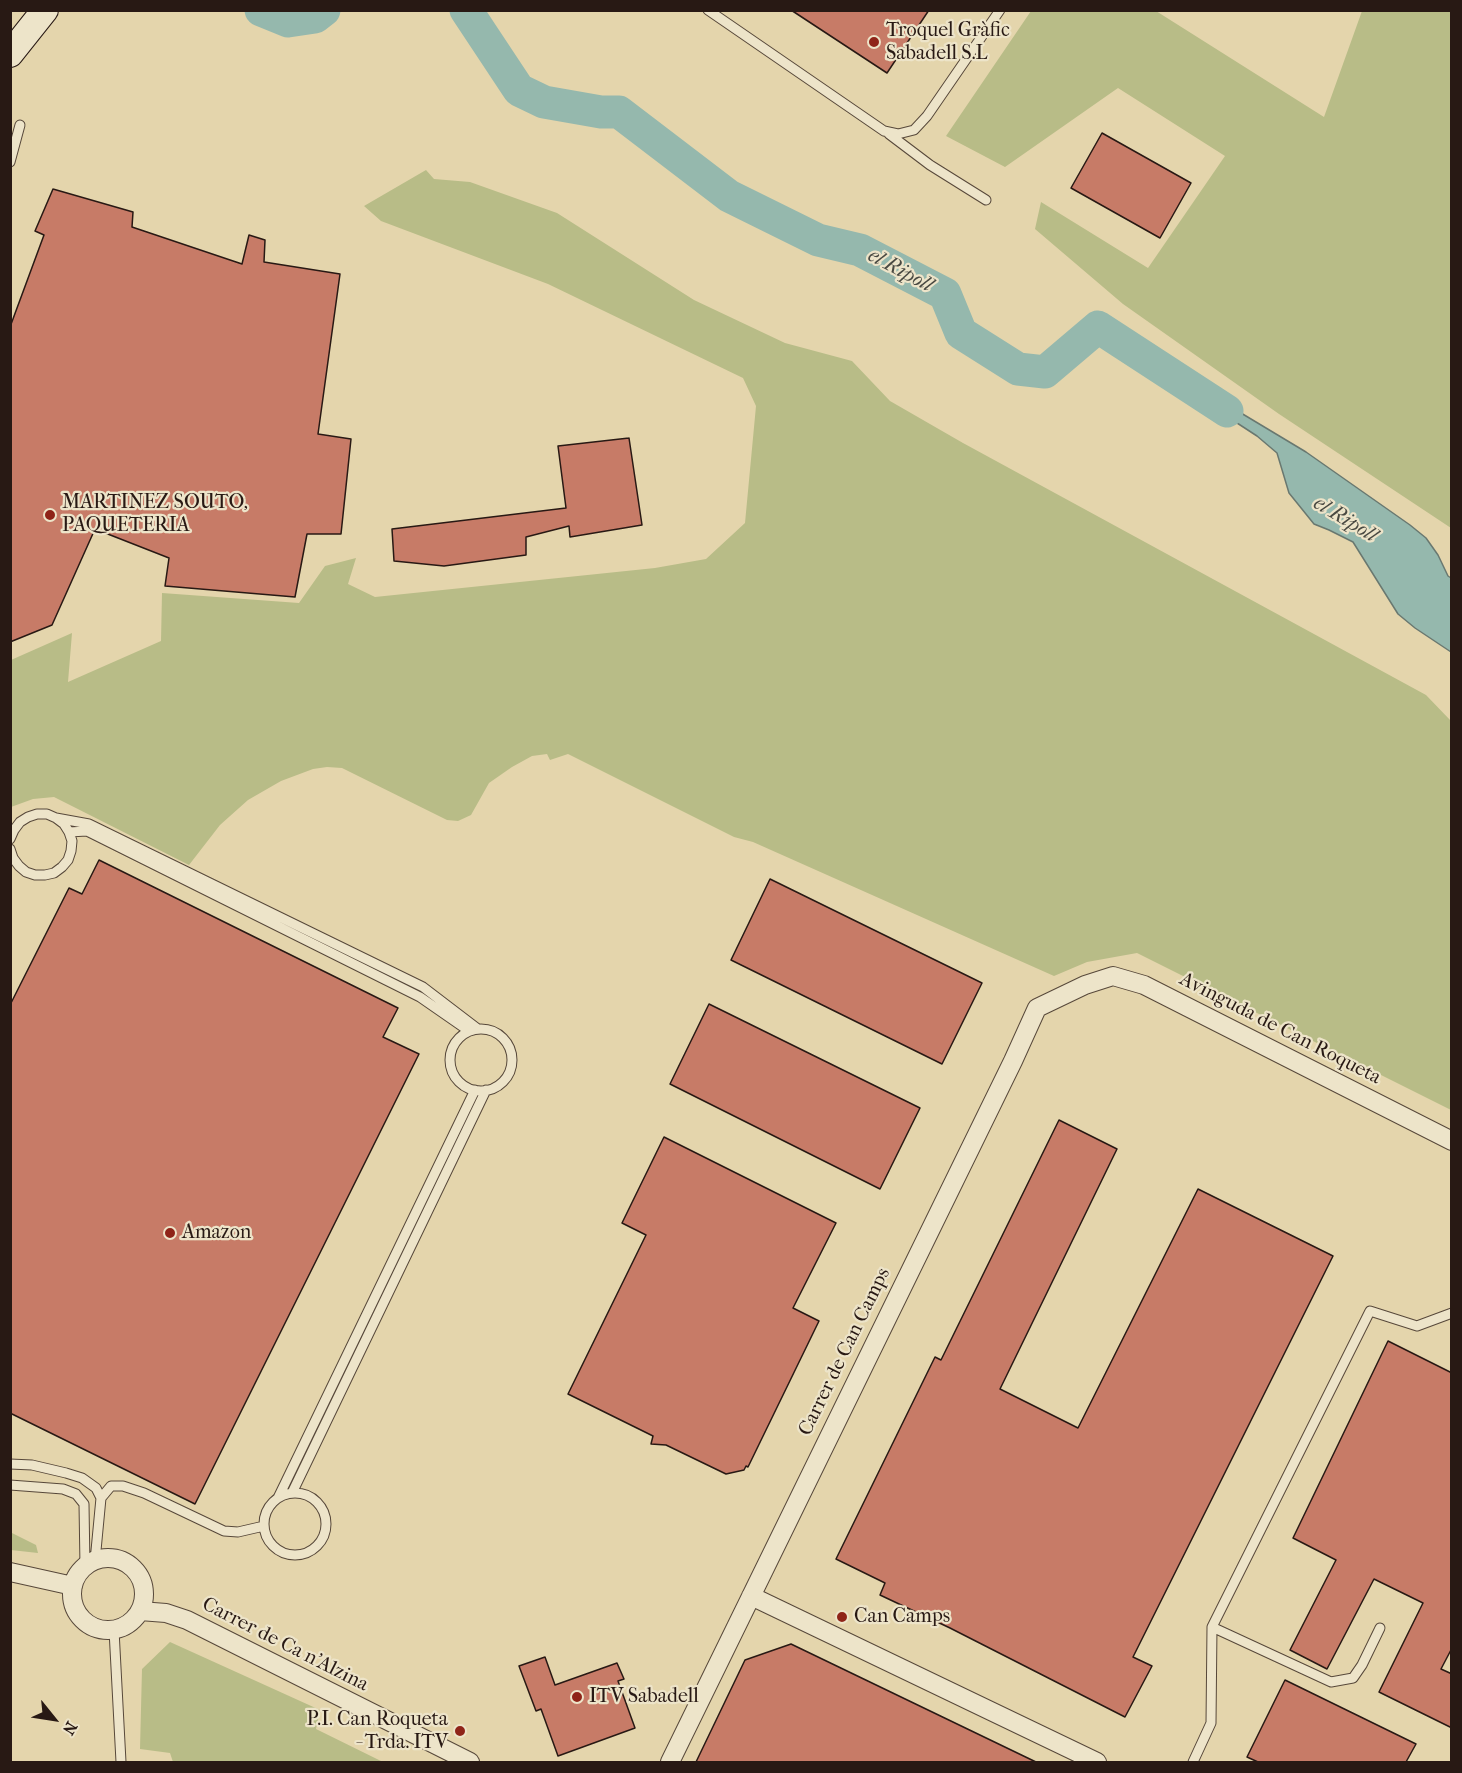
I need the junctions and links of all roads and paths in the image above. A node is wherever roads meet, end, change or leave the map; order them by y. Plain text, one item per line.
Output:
1 (45, 10) edge
2 (708, 10) edge
3 (1000, 10) edge
4 (10, 54) edge
5 (20, 124) dead end
6 (884, 131) junction
7 (10, 162) edge
8 (986, 200) dead end
9 (56, 818) junction
10 (69, 832) junction
11 (10, 839) edge
12 (10, 849) edge
13 (1085, 985) joint
14 (473, 1030) junction
15 (475, 1090) junction
16 (486, 1090) junction
17 (1452, 1141) edge
18 (1452, 1314) edge
19 (10, 1464) edge
20 (10, 1485) edge
21 (292, 1493) junction
22 (101, 1498) junction
23 (279, 1498) junction
24 (264, 1526) junction
25 (90, 1564) junction
26 (10, 1572) edge
27 (74, 1586) junction
28 (751, 1596) junction
29 (140, 1611) junction
30 (1212, 1627) junction
31 (1380, 1628) dead end
32 (114, 1630) junction
33 (121, 1762) edge
34 (470, 1762) edge
35 (670, 1762) edge
36 (1097, 1762) edge
37 (1193, 1762) edge

1 - 4 main road
2 - 6 lane
3 - 6 lane
5 - 7 lane
6 - 8 lane
9 - 10 lane
9 - 11 lane
9 - 14 lane
10 - 12 lane
10 - 14 lane
13 - 17 street, Avinguda de Can Roqueta
13 - 28 street, Carrer de Can Camps
14 - 15 lane
14 - 16 lane
15 - 16 lane
15 - 23 lane
16 - 21 lane
18 - 30 lane
19 - 22 lane
20 - 25 lane
21 - 23 lane
21 - 24 lane
22 - 24 lane
22 - 25 lane
23 - 24 lane
25 - 27 street
25 - 29 street
26 - 27 street
27 - 32 street
28 - 35 street, Carrer de Can Camps
28 - 36 street
29 - 32 street
29 - 34 street, Carrer de Ca n'Alzina
30 - 31 lane
30 - 37 lane
32 - 33 lane

